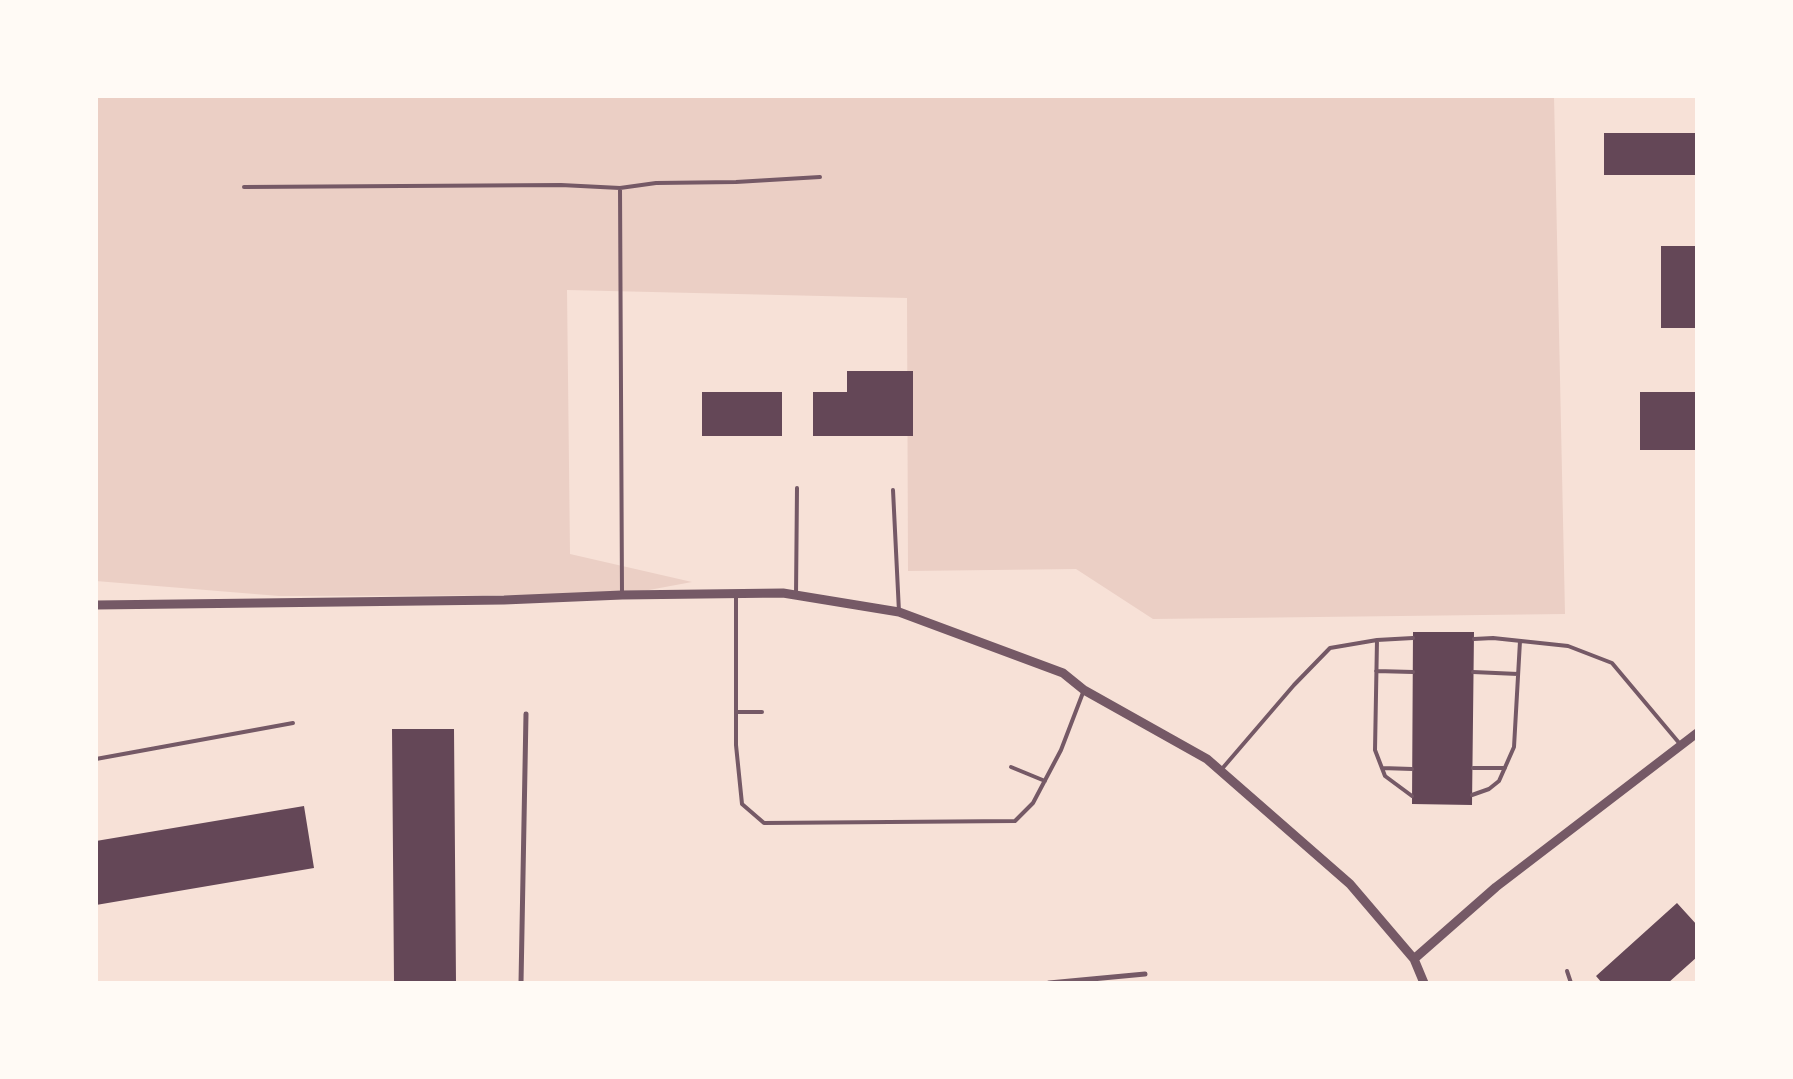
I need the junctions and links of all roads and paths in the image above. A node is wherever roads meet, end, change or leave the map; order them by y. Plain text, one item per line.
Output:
1 (820, 177) dead end
2 (244, 187) dead end
3 (620, 188) junction
4 (797, 488) dead end
5 (893, 490) dead end
6 (736, 594) junction
7 (622, 595) junction
8 (796, 595) junction
9 (96, 605) edge
10 (899, 612) junction
11 (1413, 638) dead end
12 (1474, 639) dead end
13 (1377, 640) junction
14 (1520, 641) junction
15 (1376, 671) junction
16 (1413, 672) dead end
17 (1473, 672) dead end
18 (1518, 674) junction
19 (1084, 690) junction
20 (736, 712) junction
21 (762, 712) dead end
22 (526, 714) dead end
23 (293, 723) dead end
24 (1697, 733) edge
25 (1682, 745) junction
26 (96, 759) edge
27 (1011, 768) dead end
28 (1382, 768) junction
29 (1473, 768) dead end
30 (1505, 768) junction
31 (1412, 769) dead end
32 (1221, 770) junction
33 (1045, 781) junction
34 (1472, 795) dead end
35 (1412, 796) dead end
36 (1414, 959) junction
37 (1566, 971) dead end
38 (1145, 974) dead end
39 (521, 983) edge
40 (1049, 983) edge
41 (1424, 983) edge
42 (1571, 983) edge

1 - 3 lane
2 - 3 lane
3 - 7 lane
4 - 8 lane
5 - 10 lane
6 - 7 street
6 - 8 street
6 - 20 lane
7 - 9 street
8 - 10 street
10 - 19 street
11 - 13 lane
12 - 14 lane
13 - 15 lane
13 - 32 lane
14 - 18 lane
14 - 25 lane
15 - 16 lane
15 - 28 lane
17 - 18 lane
18 - 30 lane
19 - 32 street
19 - 33 lane
20 - 21 lane
20 - 33 lane
22 - 39 street
23 - 26 lane
24 - 25 street
25 - 36 street
27 - 33 lane
28 - 31 lane
28 - 35 lane
29 - 30 lane
30 - 34 lane
32 - 36 street
36 - 41 street
37 - 42 lane
38 - 40 street

